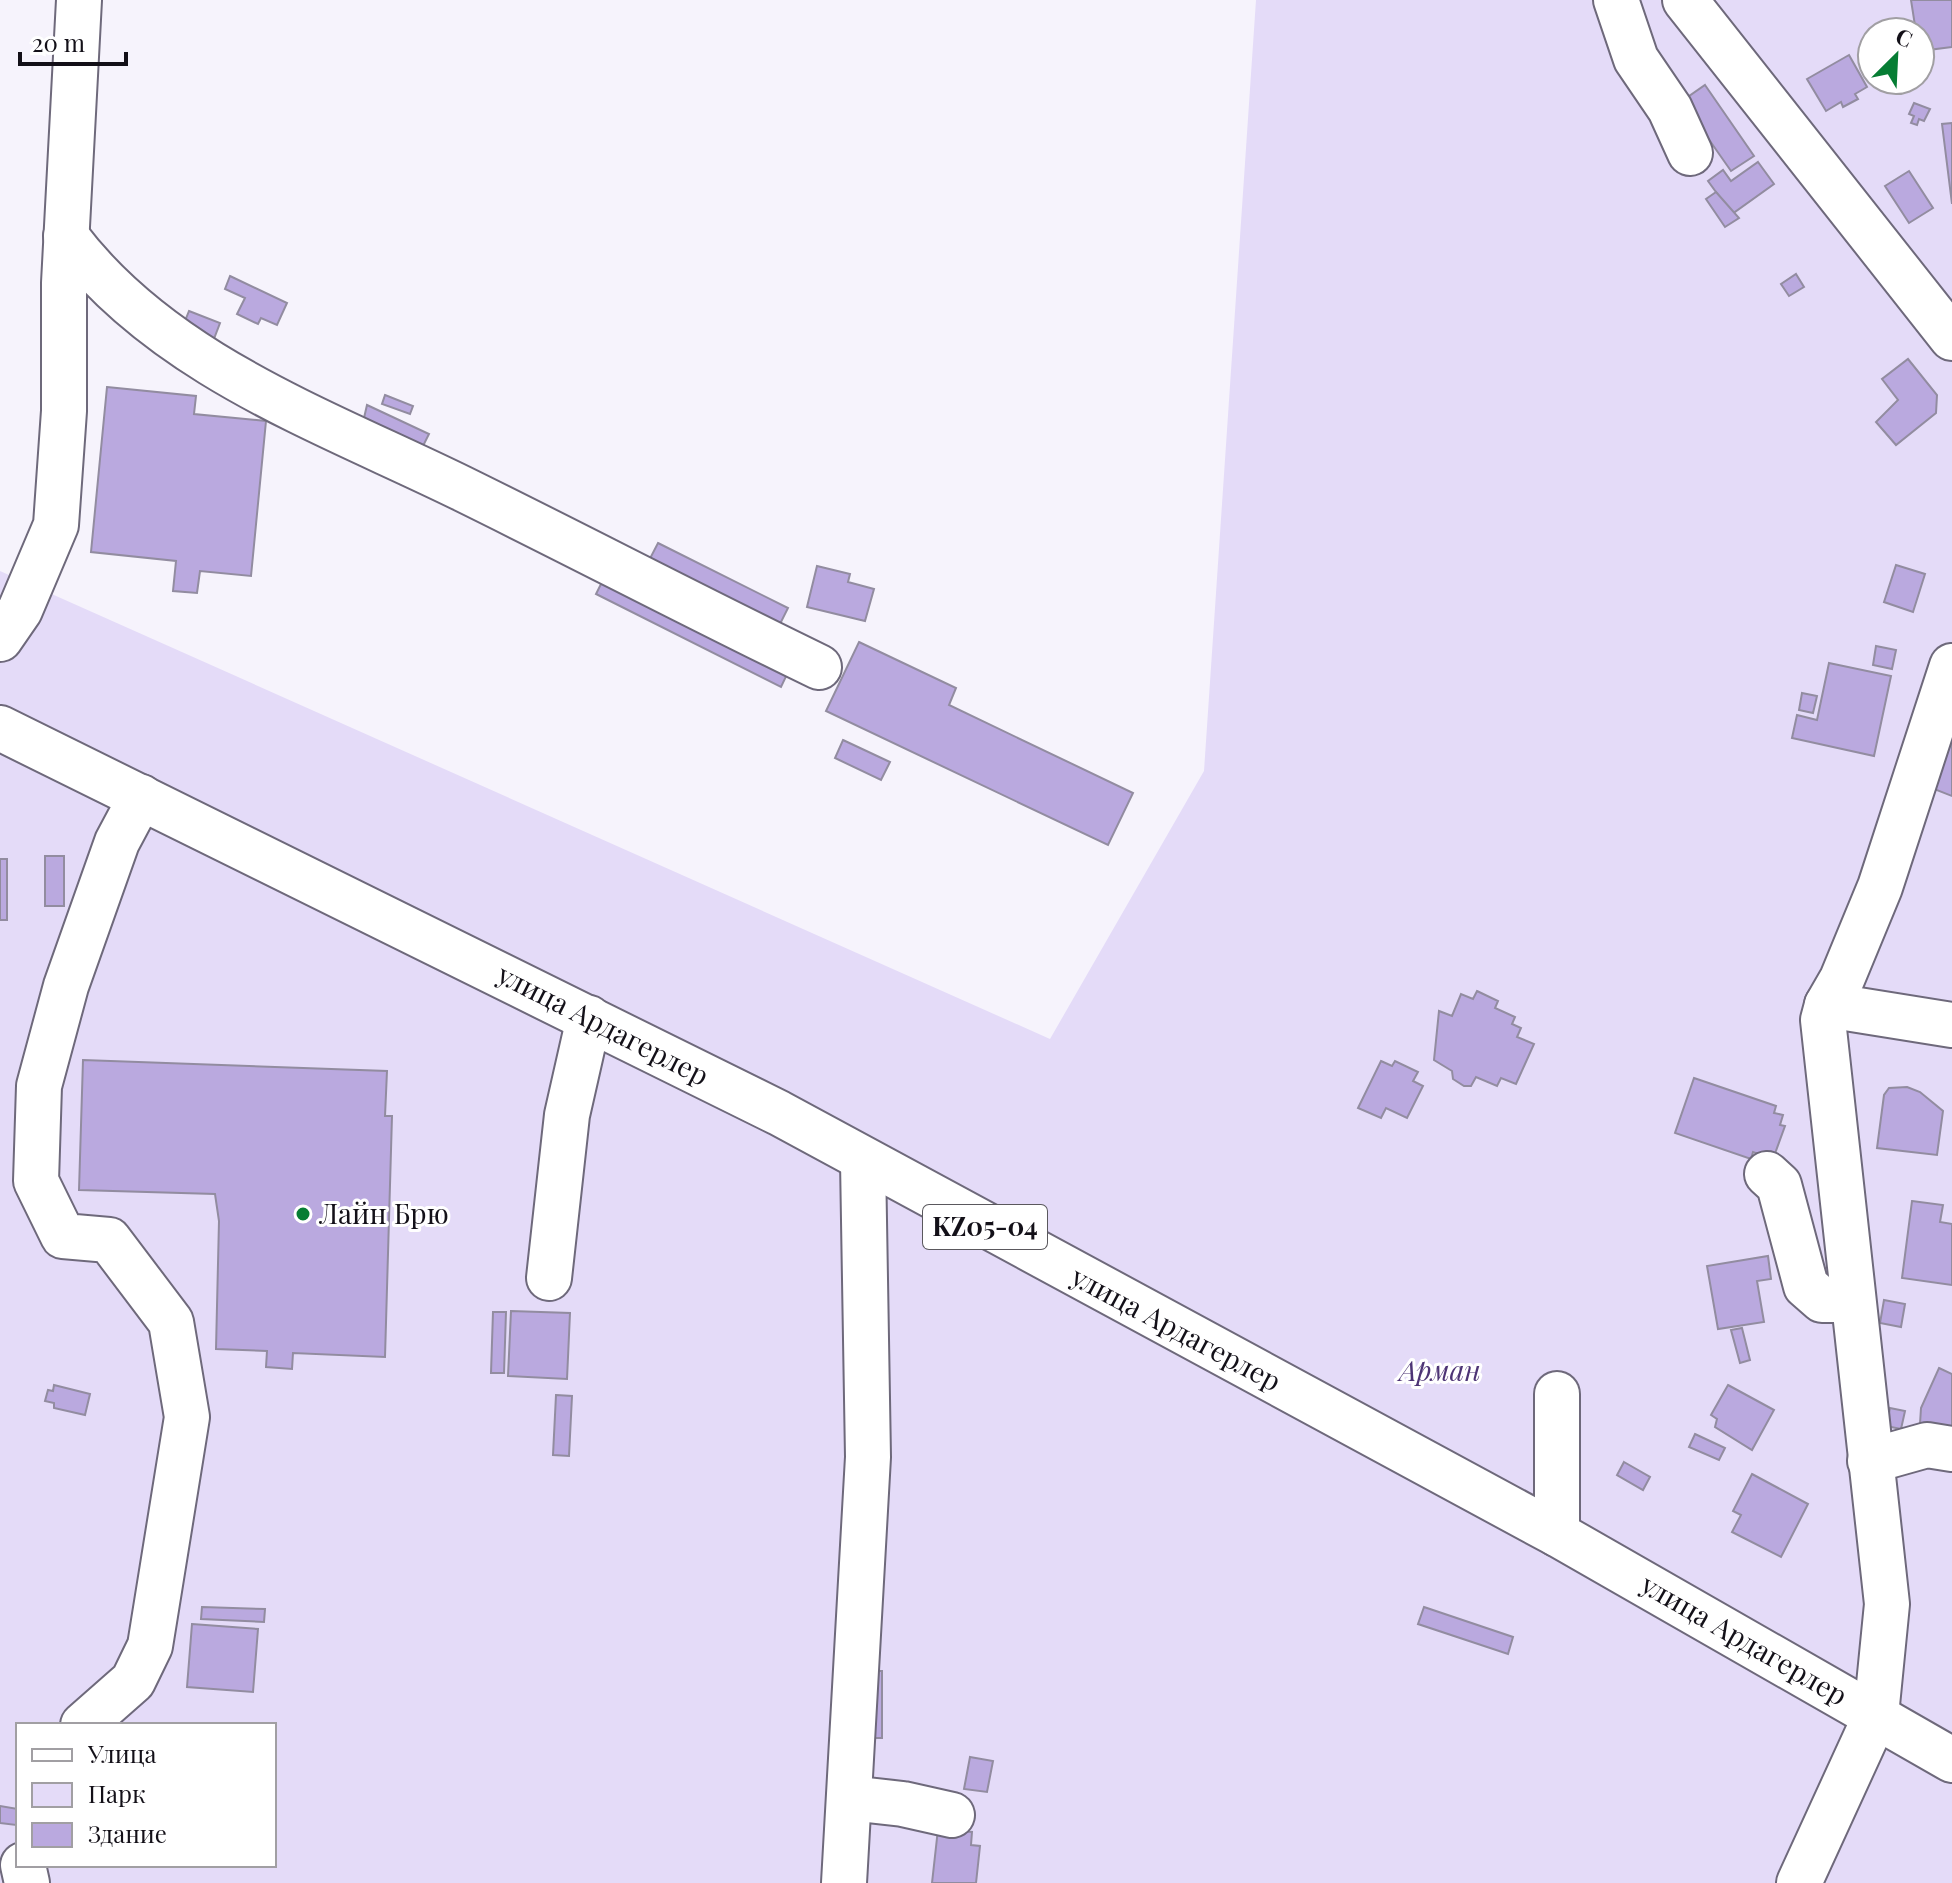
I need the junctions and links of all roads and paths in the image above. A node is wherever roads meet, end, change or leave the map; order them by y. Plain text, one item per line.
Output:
1 (79, 0) edge
2 (1616, 0) edge
3 (1704, 6) edge
4 (1690, 153) dead end
5 (66, 236) junction
6 (1951, 331) edge
7 (0, 639) edge
8 (1952, 666) edge
9 (819, 667) dead end
10 (0, 728) edge
11 (141, 797) junction
12 (1827, 1005) junction
13 (589, 1018) junction
14 (1952, 1025) edge
15 (863, 1161) junction
16 (1767, 1174) dead end
17 (549, 1278) dead end
18 (1853, 1300) junction
19 (1557, 1394) dead end
20 (1952, 1449) edge
21 (1870, 1461) junction
22 (1557, 1534) junction
23 (1876, 1715) junction
24 (85, 1723) edge
25 (1952, 1760) edge
26 (849, 1798) junction
27 (952, 1815) dead end
28 (844, 1883) edge
29 (1799, 1883) edge

1 - 5 street
2 - 4 street
3 - 6 street
5 - 7 street
5 - 9 street
8 - 12 street
10 - 11 street, улица Ардагерлер / KZ05-04
11 - 13 street, улица Ардагерлер / KZ05-04
11 - 24 street
12 - 14 street
12 - 18 street
13 - 15 street, улица Ардагерлер / KZ05-04
13 - 17 street
15 - 22 street, улица Ардагерлер / KZ05-04
15 - 26 street
16 - 18 street
18 - 21 street
19 - 22 street
20 - 21 street
21 - 23 street
22 - 23 street, улица Ардагерлер / KZ05-04
23 - 25 street, улица Ардагерлер / KZ05-04
23 - 29 street
26 - 27 street
26 - 28 street

